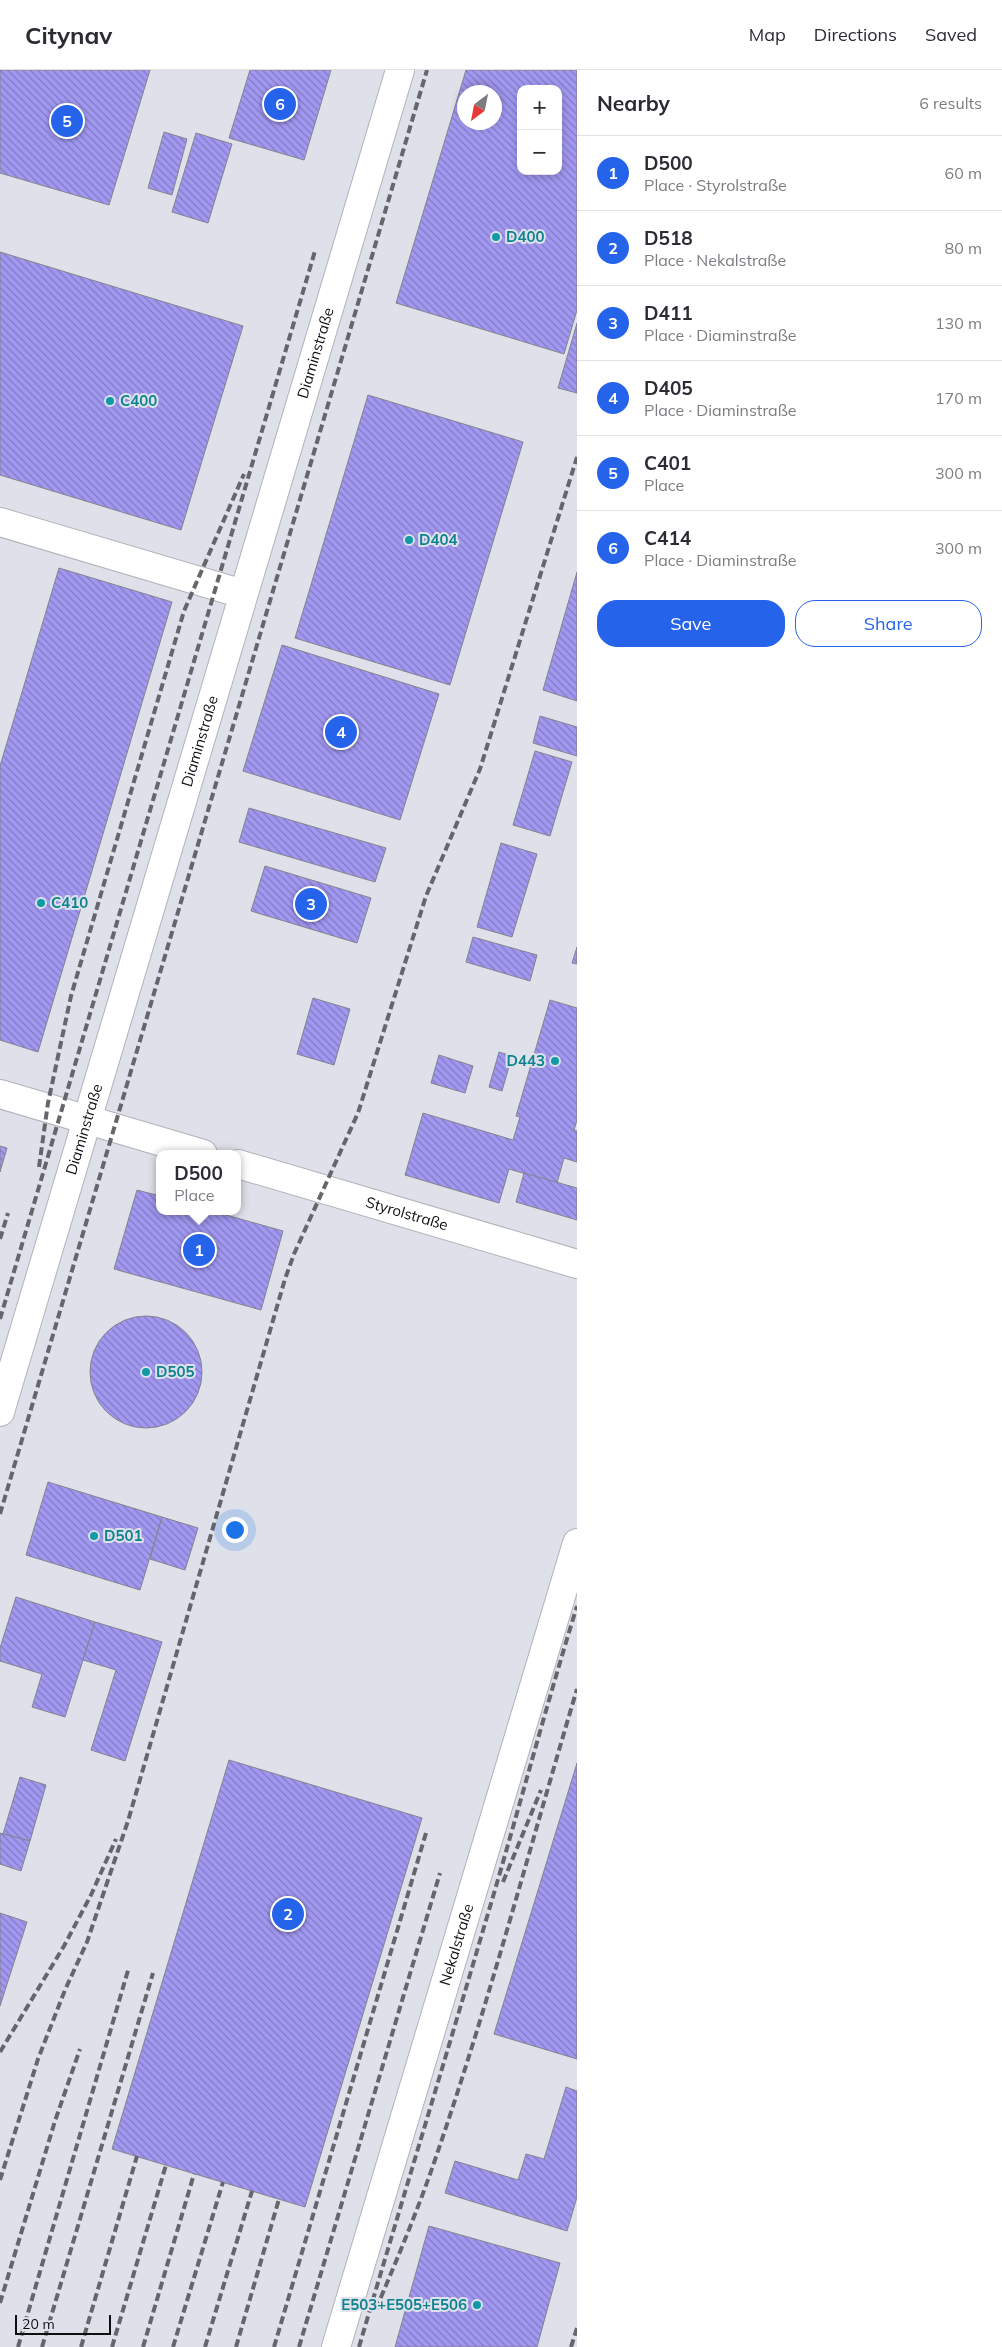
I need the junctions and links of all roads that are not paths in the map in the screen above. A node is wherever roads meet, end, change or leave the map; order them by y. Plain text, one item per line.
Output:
1 (400, 70) edge
2 (0, 522) edge
3 (243, 594) junction
4 (0, 1094) edge
5 (86, 1119) junction
6 (190, 1150) edge
7 (241, 1165) edge
8 (577, 1264) edge
9 (0, 1412) edge
10 (577, 1543) edge
11 (336, 2347) edge

1 - 3 street, Diaminstraße
2 - 3 street
3 - 5 street, Diaminstraße
4 - 5 street
5 - 6 street
5 - 9 street, Diaminstraße
7 - 8 street, Styrolstraße
10 - 11 street, Nekalstraße

